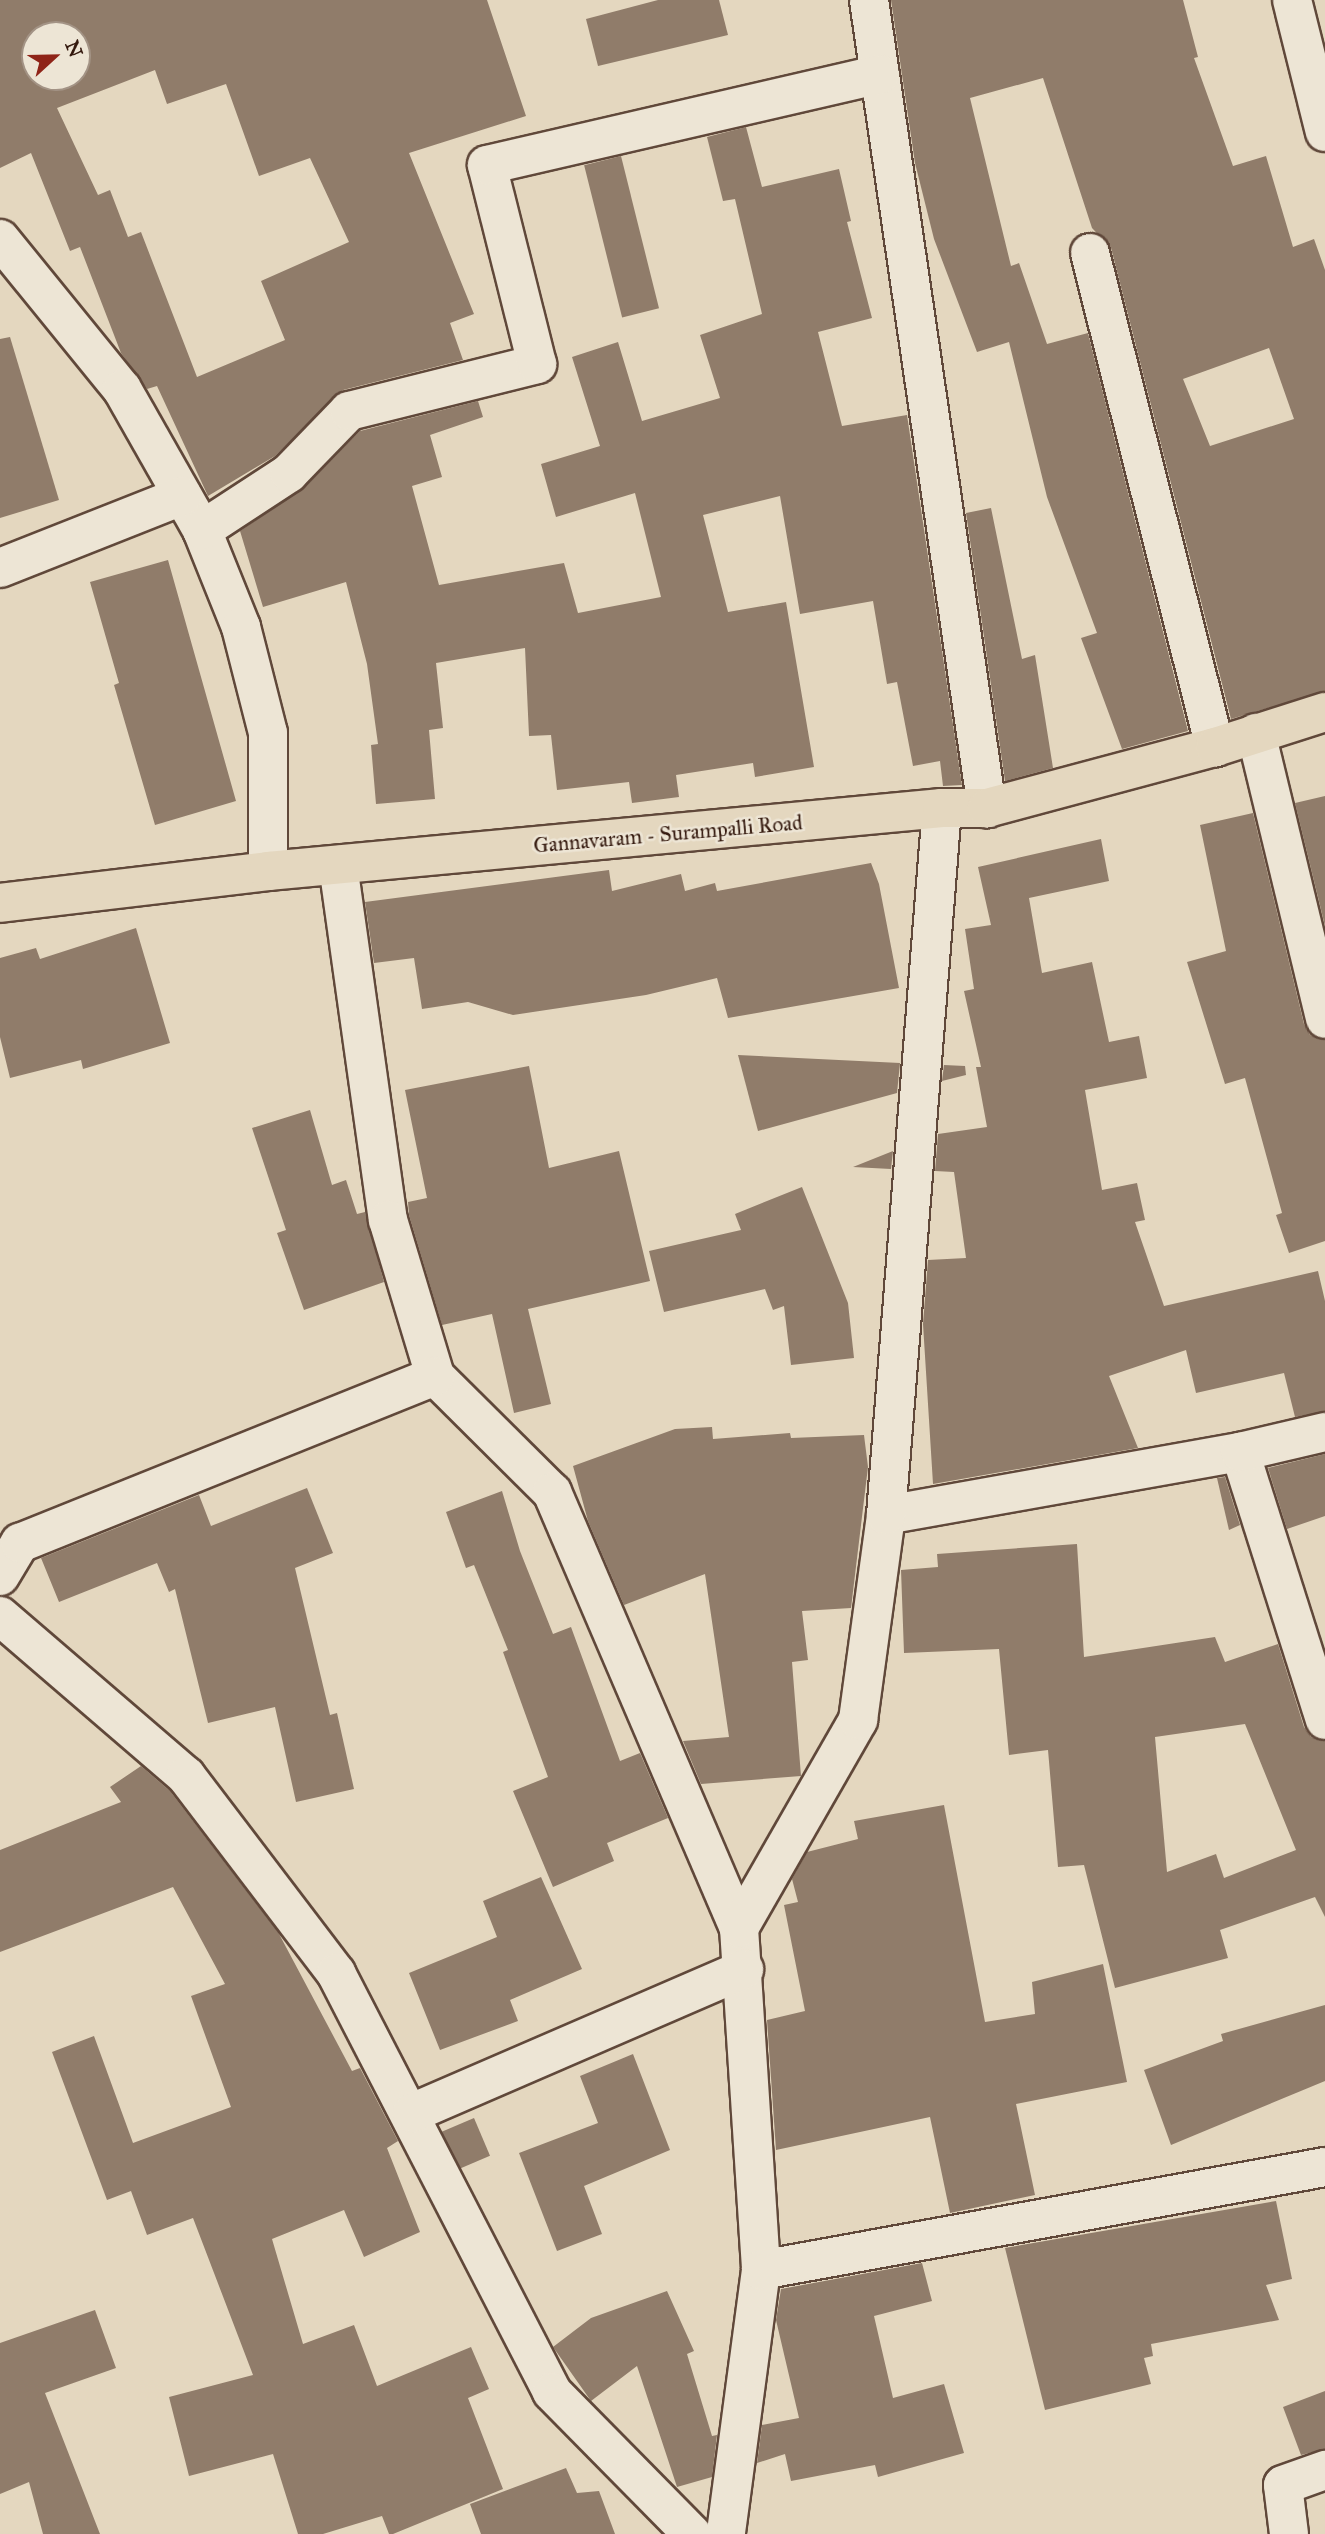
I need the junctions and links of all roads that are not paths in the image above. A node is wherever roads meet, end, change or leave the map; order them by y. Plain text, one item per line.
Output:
1 (869, 0) edge
2 (1292, 0) edge
3 (880, 74) junction
4 (1325, 132) edge
5 (0, 239) edge
6 (1090, 253) dead end
7 (182, 496) junction
8 (202, 530) junction
9 (0, 568) edge
10 (1325, 712) edge
11 (1256, 733) junction
12 (1215, 747) junction
13 (942, 808) junction
14 (987, 808) junction
15 (338, 865) junction
16 (268, 871) junction
17 (0, 903) edge
18 (1325, 1019) edge
19 (435, 1376) junction
20 (1325, 1432) edge
21 (1240, 1452) junction
22 (886, 1515) junction
23 (0, 1576) edge
24 (0, 1616) edge
25 (1325, 1720) edge
26 (739, 1928) junction
27 (744, 1969) junction
28 (412, 2113) junction
29 (1325, 2167) edge
30 (761, 2270) junction
31 (1325, 2470) edge
32 (692, 2534) edge
33 (726, 2534) edge
34 (1289, 2534) edge

1 - 3 street
2 - 4 street
3 - 8 street
3 - 14 street
5 - 7 street
6 - 12 street
7 - 8 street
7 - 9 street
8 - 16 street
10 - 11 main road, Gannavaram - Surampalli Road
11 - 12 main road, Gannavaram - Surampalli Road
11 - 18 street
12 - 14 main road, Gannavaram - Surampalli Road
13 - 14 main road, Gannavaram - Surampalli Road
13 - 15 main road, Gannavaram - Surampalli Road
13 - 22 street
15 - 16 main road, Gannavaram - Surampalli Road
15 - 19 street
16 - 17 main road, Gannavaram - Surampalli Road
19 - 23 street
19 - 26 street
20 - 21 street
21 - 22 street
21 - 25 street
22 - 26 street
24 - 28 street
26 - 27 street
27 - 28 street
27 - 30 street
28 - 32 street
29 - 30 street
30 - 33 street
31 - 34 street

